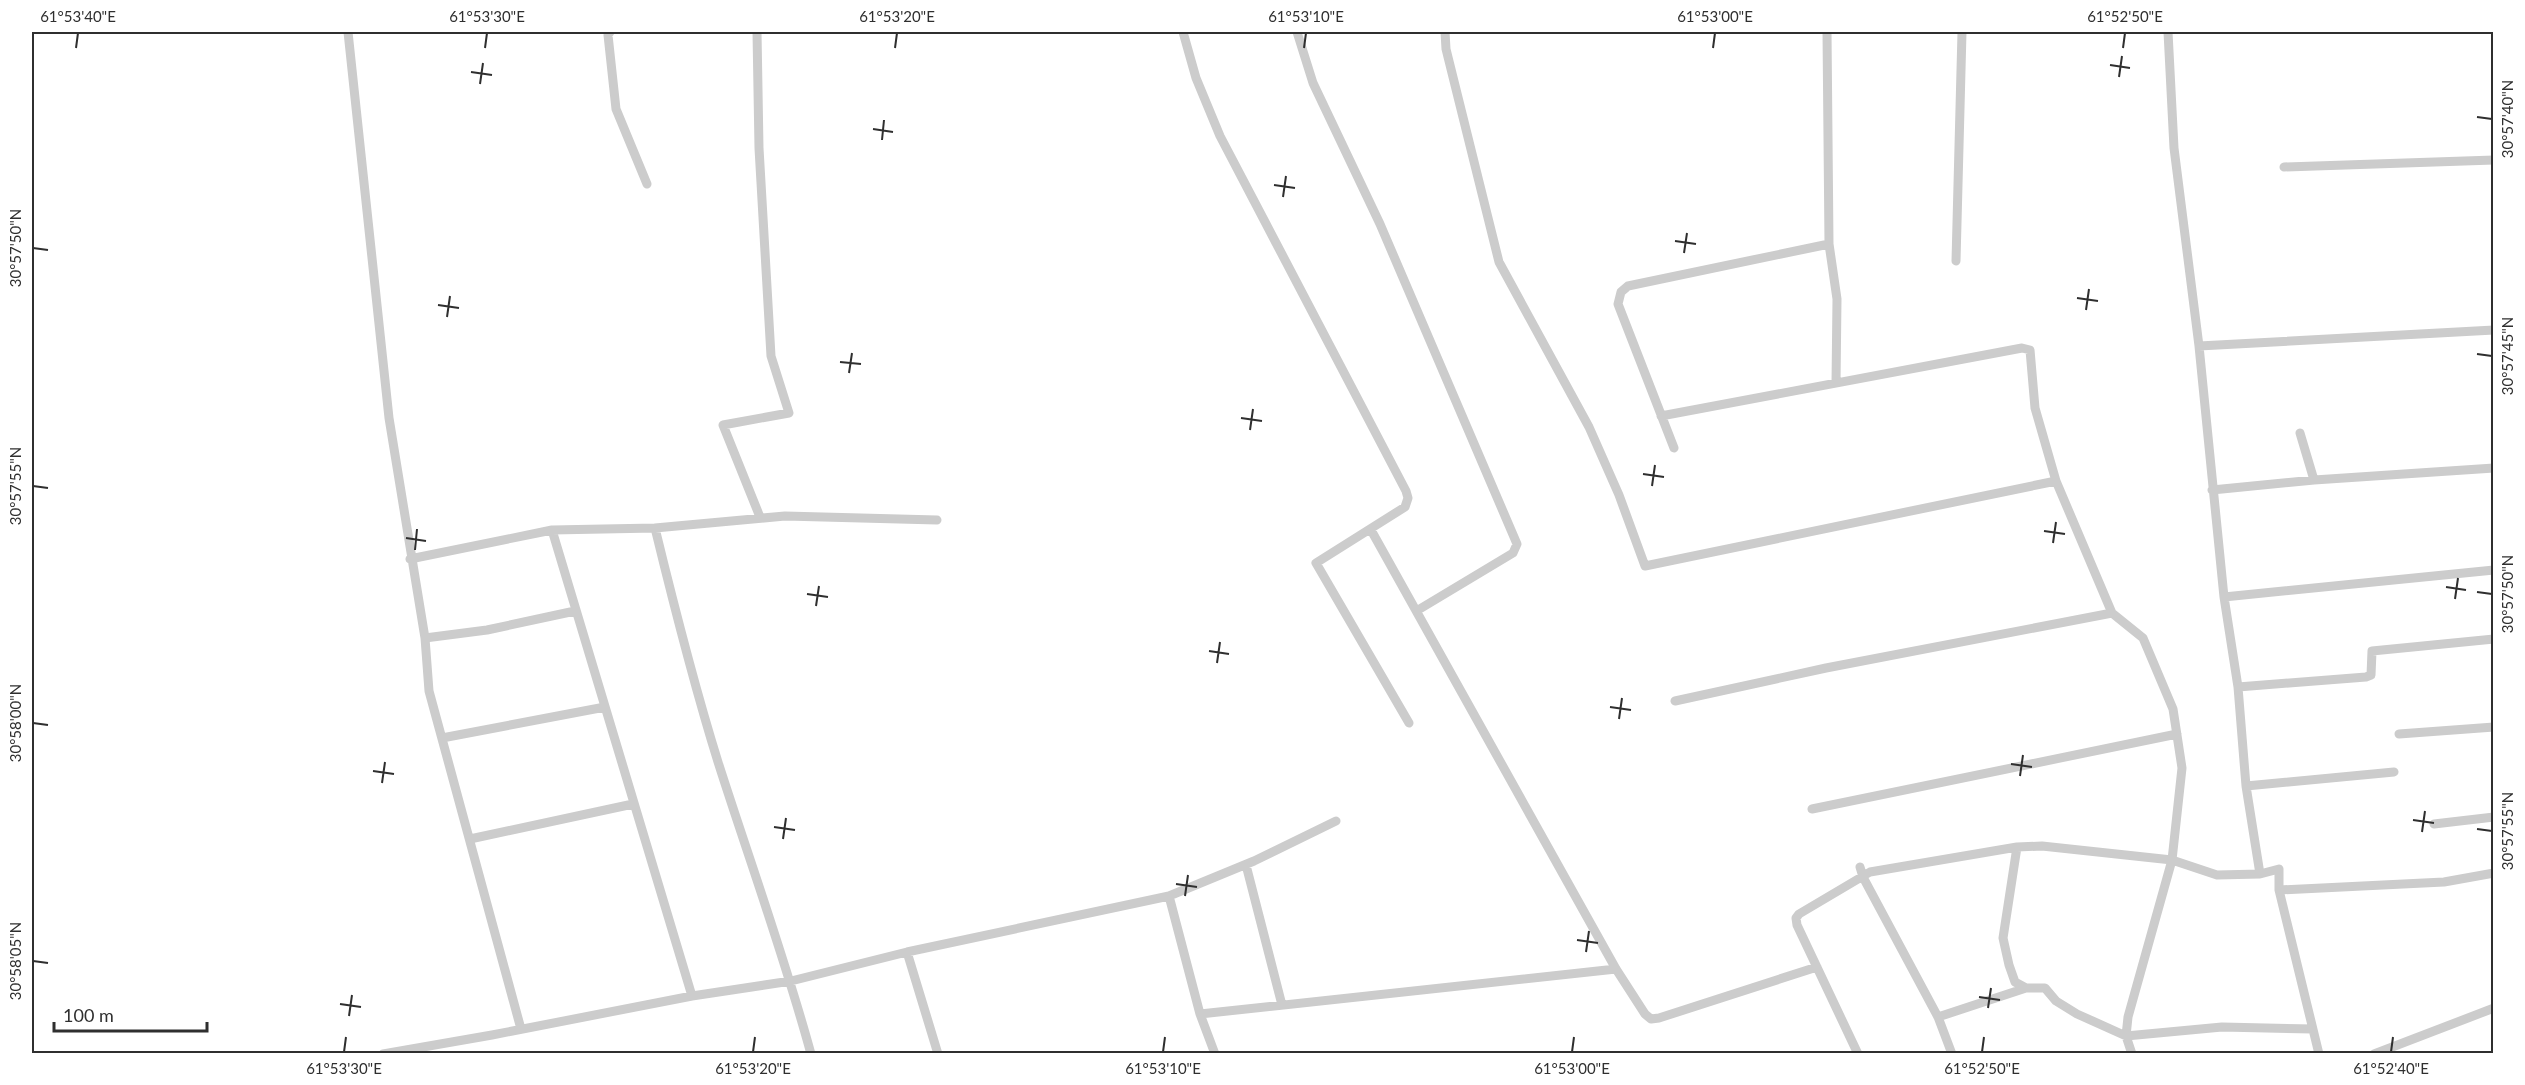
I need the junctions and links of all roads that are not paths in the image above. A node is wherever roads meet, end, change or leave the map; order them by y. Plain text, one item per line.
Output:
1 (348, 32) edge
2 (610, 32) edge
3 (757, 32) edge
4 (1183, 32) edge
5 (1297, 32) edge
6 (1445, 32) edge
7 (1827, 32) edge
8 (1962, 32) edge
9 (2168, 32) edge
10 (2493, 160) edge
11 (2284, 167) dead end
12 (647, 184) dead end
13 (1829, 244) junction
14 (1956, 261) dead end
15 (2493, 330) edge
16 (2199, 346) junction
17 (1836, 383) junction
18 (1661, 416) junction
19 (2300, 433) dead end
20 (1674, 448) dead end
21 (2493, 468) edge
22 (2314, 480) junction
23 (2056, 481) junction
24 (2212, 490) junction
25 (760, 517) junction
26 (937, 520) dead end
27 (655, 528) junction
28 (552, 530) junction
29 (1371, 530) junction
30 (411, 559) junction
31 (2493, 570) edge
32 (2224, 597) junction
33 (1418, 610) junction
34 (575, 611) junction
35 (2112, 613) junction
36 (425, 638) junction
37 (2493, 639) edge
38 (2238, 687) junction
39 (1675, 701) dead end
40 (605, 707) junction
41 (1408, 723) dead end
42 (2493, 727) edge
43 (2177, 734) junction
44 (2399, 734) dead end
45 (442, 738) junction
46 (2394, 772) dead end
47 (2246, 786) junction
48 (633, 804) junction
49 (1812, 809) dead end
50 (2493, 817) edge
51 (1336, 821) dead end
52 (2434, 824) dead end
53 (470, 839) junction
54 (2017, 847) junction
55 (2172, 860) junction
56 (1246, 865) junction
57 (1860, 867) dead end
58 (2493, 873) edge
59 (2260, 874) junction
60 (1863, 877) junction
61 (2279, 890) junction
62 (1169, 896) junction
63 (907, 952) junction
64 (1818, 967) junction
65 (1616, 969) junction
66 (791, 981) junction
67 (2026, 988) junction
68 (692, 996) junction
69 (1282, 1005) junction
70 (2493, 1008) edge
71 (1200, 1014) junction
72 (1938, 1017) junction
73 (522, 1029) junction
74 (2313, 1029) junction
75 (2126, 1036) junction
76 (383, 1053) edge
77 (811, 1053) edge
78 (938, 1053) edge
79 (1215, 1053) edge
80 (1858, 1053) edge
81 (1952, 1053) edge
82 (2132, 1053) edge
83 (2319, 1053) edge
84 (2374, 1053) edge

1 - 30 street
2 - 12 street
3 - 25 street
4 - 29 street
5 - 33 street
6 - 23 street
7 - 13 street
8 - 14 street
9 - 16 street
10 - 11 street
13 - 17 street
13 - 18 street
15 - 16 street
16 - 24 street
17 - 18 street
17 - 23 street
18 - 20 street
19 - 22 street
21 - 22 street
22 - 24 street
23 - 35 street
24 - 32 street
25 - 26 street
25 - 27 street
27 - 28 street
27 - 66 street
28 - 30 street
28 - 34 street
29 - 33 street
29 - 41 street
30 - 36 street
31 - 32 street
32 - 38 street
33 - 65 street
34 - 36 street
34 - 40 street
35 - 39 street
35 - 43 street
36 - 45 street
37 - 38 street
38 - 47 street
40 - 45 street
40 - 48 street
42 - 44 street
43 - 49 street
43 - 55 street
45 - 53 street
46 - 47 street
47 - 59 street
48 - 53 street
48 - 68 street
50 - 52 street
51 - 56 street
53 - 73 street
54 - 55 street
54 - 60 street
54 - 67 street
55 - 59 street
55 - 75 street
56 - 62 street
56 - 69 street
57 - 60 street
58 - 61 street
59 - 61 street
60 - 64 street
60 - 72 street
61 - 74 street
62 - 63 street
62 - 71 street
63 - 66 street
63 - 78 street
64 - 65 street
64 - 80 street
65 - 69 street
66 - 68 street
66 - 77 street
67 - 72 street
67 - 75 street
68 - 73 street
69 - 71 street
70 - 84 street
71 - 79 street
72 - 81 street
73 - 76 street
74 - 75 street
74 - 83 street
75 - 82 street

